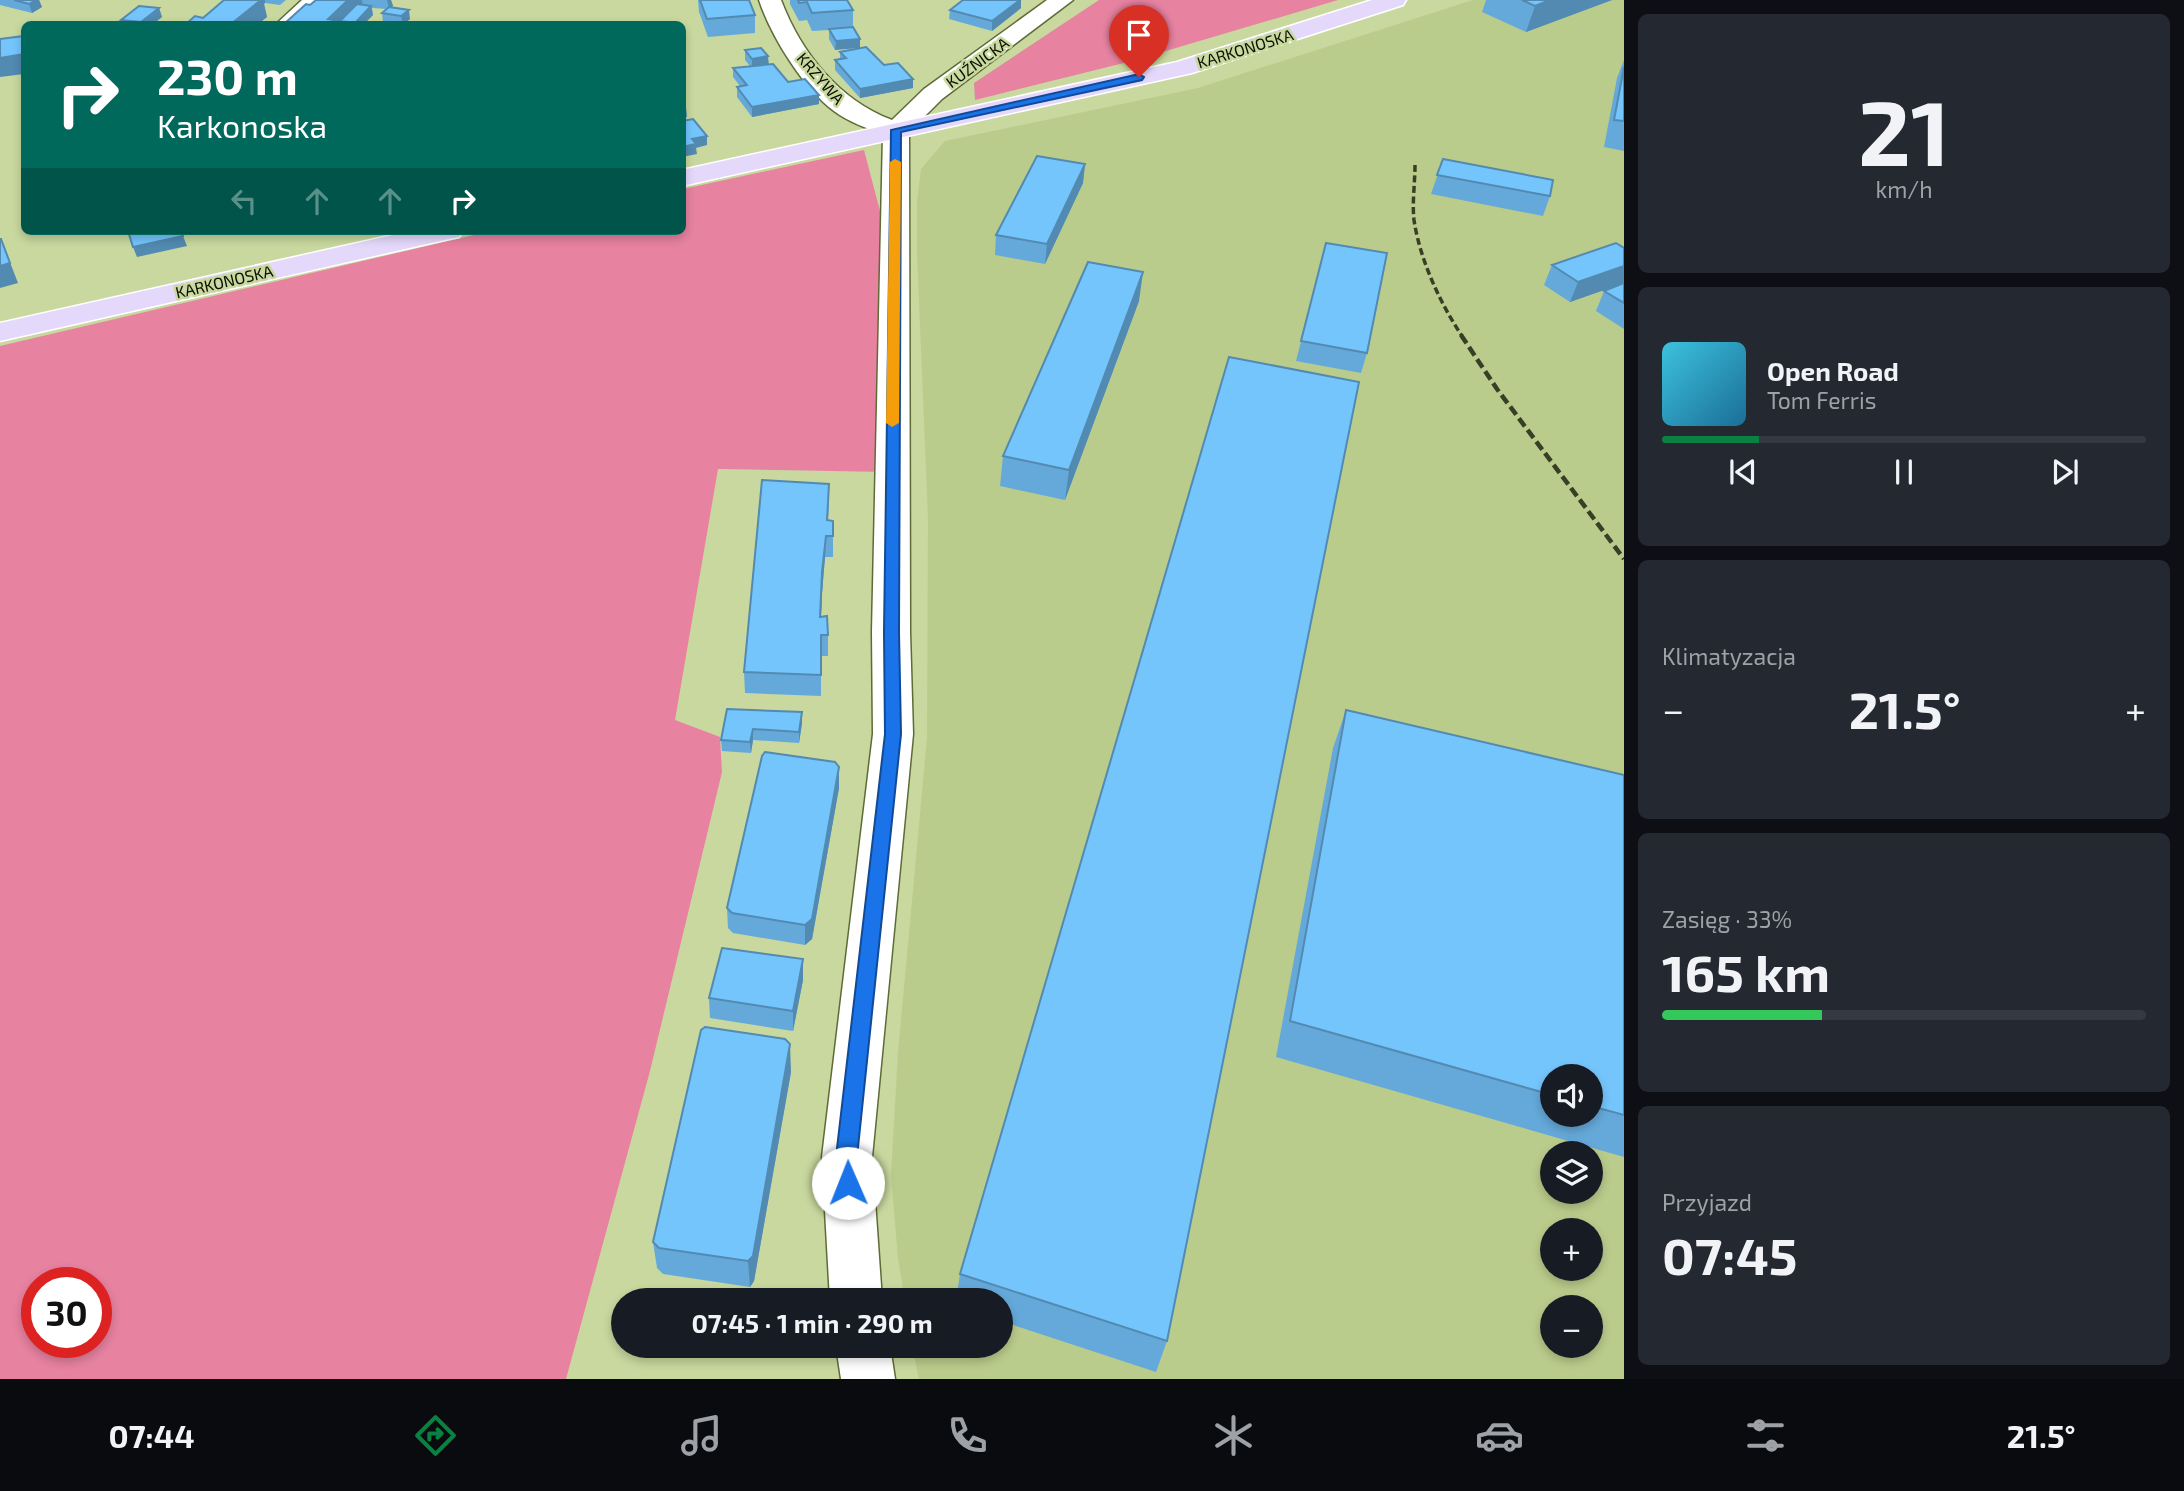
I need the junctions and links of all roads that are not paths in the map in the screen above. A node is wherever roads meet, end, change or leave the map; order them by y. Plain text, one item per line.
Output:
1 (316, 0) edge
2 (770, 0) edge
3 (1062, 0) edge
4 (1395, 0) edge
5 (291, 21) edge
6 (896, 130) junction
7 (686, 177) edge
8 (431, 235) edge
9 (0, 332) edge
10 (855, 1288) edge
11 (865, 1358) edge
12 (868, 1379) edge

1 - 5 street
2 - 6 street, KRZYWA
3 - 6 street, KUŹNICKA
4 - 6 main road, KARKONOSKA
6 - 7 main road, KARKONOSKA
6 - 10 street
8 - 9 main road, KARKONOSKA
11 - 12 street

